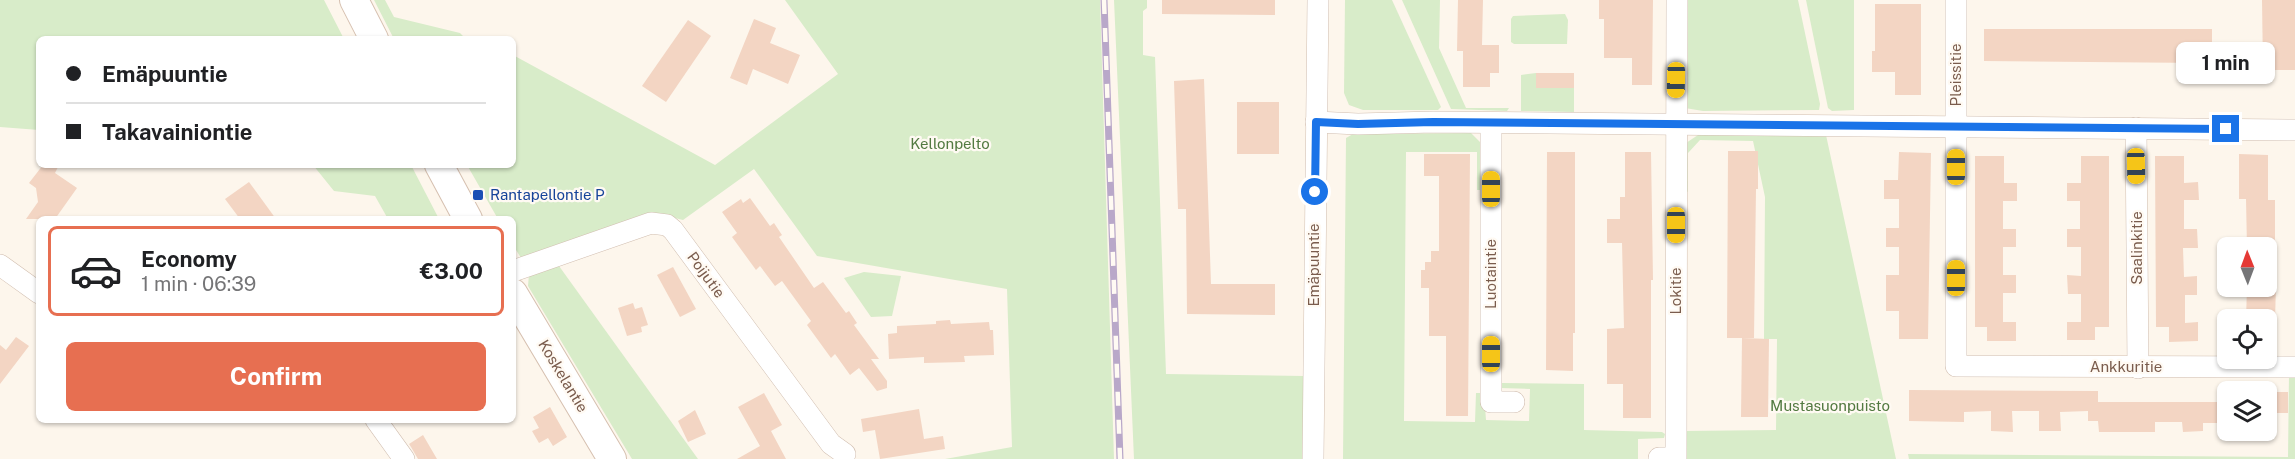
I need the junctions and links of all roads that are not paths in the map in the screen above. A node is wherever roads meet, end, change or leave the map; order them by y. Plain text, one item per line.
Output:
1 (354, 0) edge
2 (1318, 0) edge
3 (1677, 0) edge
4 (1956, 0) edge
5 (372, 36) edge
6 (1316, 122) junction
7 (1491, 124) junction
8 (1676, 124) junction
9 (1956, 126) junction
10 (2136, 128) junction
11 (2295, 129) edge
12 (441, 168) edge
13 (466, 216) edge
14 (0, 265) edge
15 (516, 271) edge
16 (36, 291) edge
17 (516, 298) edge
18 (1956, 366) joint
19 (2295, 367) edge
20 (2138, 368) junction
21 (1514, 402) dead end
22 (378, 423) edge
23 (845, 454) dead end
24 (1659, 458) edge
25 (404, 459) edge
26 (612, 459) edge
27 (1313, 459) edge

1 - 5 main road
2 - 6 street, Emäpuuntie
3 - 8 street, Lokitie
4 - 9 street, Pleissitie
6 - 7 street
6 - 27 street, Emäpuuntie
7 - 8 street
7 - 21 street, Luotaintie
8 - 9 street
8 - 24 street, Lokitie
9 - 10 street
9 - 18 street, Pleissitie
10 - 11 street
10 - 20 street, Saalinkitie
12 - 13 main road
14 - 16 street
15 - 23 street, Poijutie
17 - 26 main road, Koskelantie
18 - 20 street, Ankkuritie
19 - 20 street, Ankkuritie
22 - 25 street

